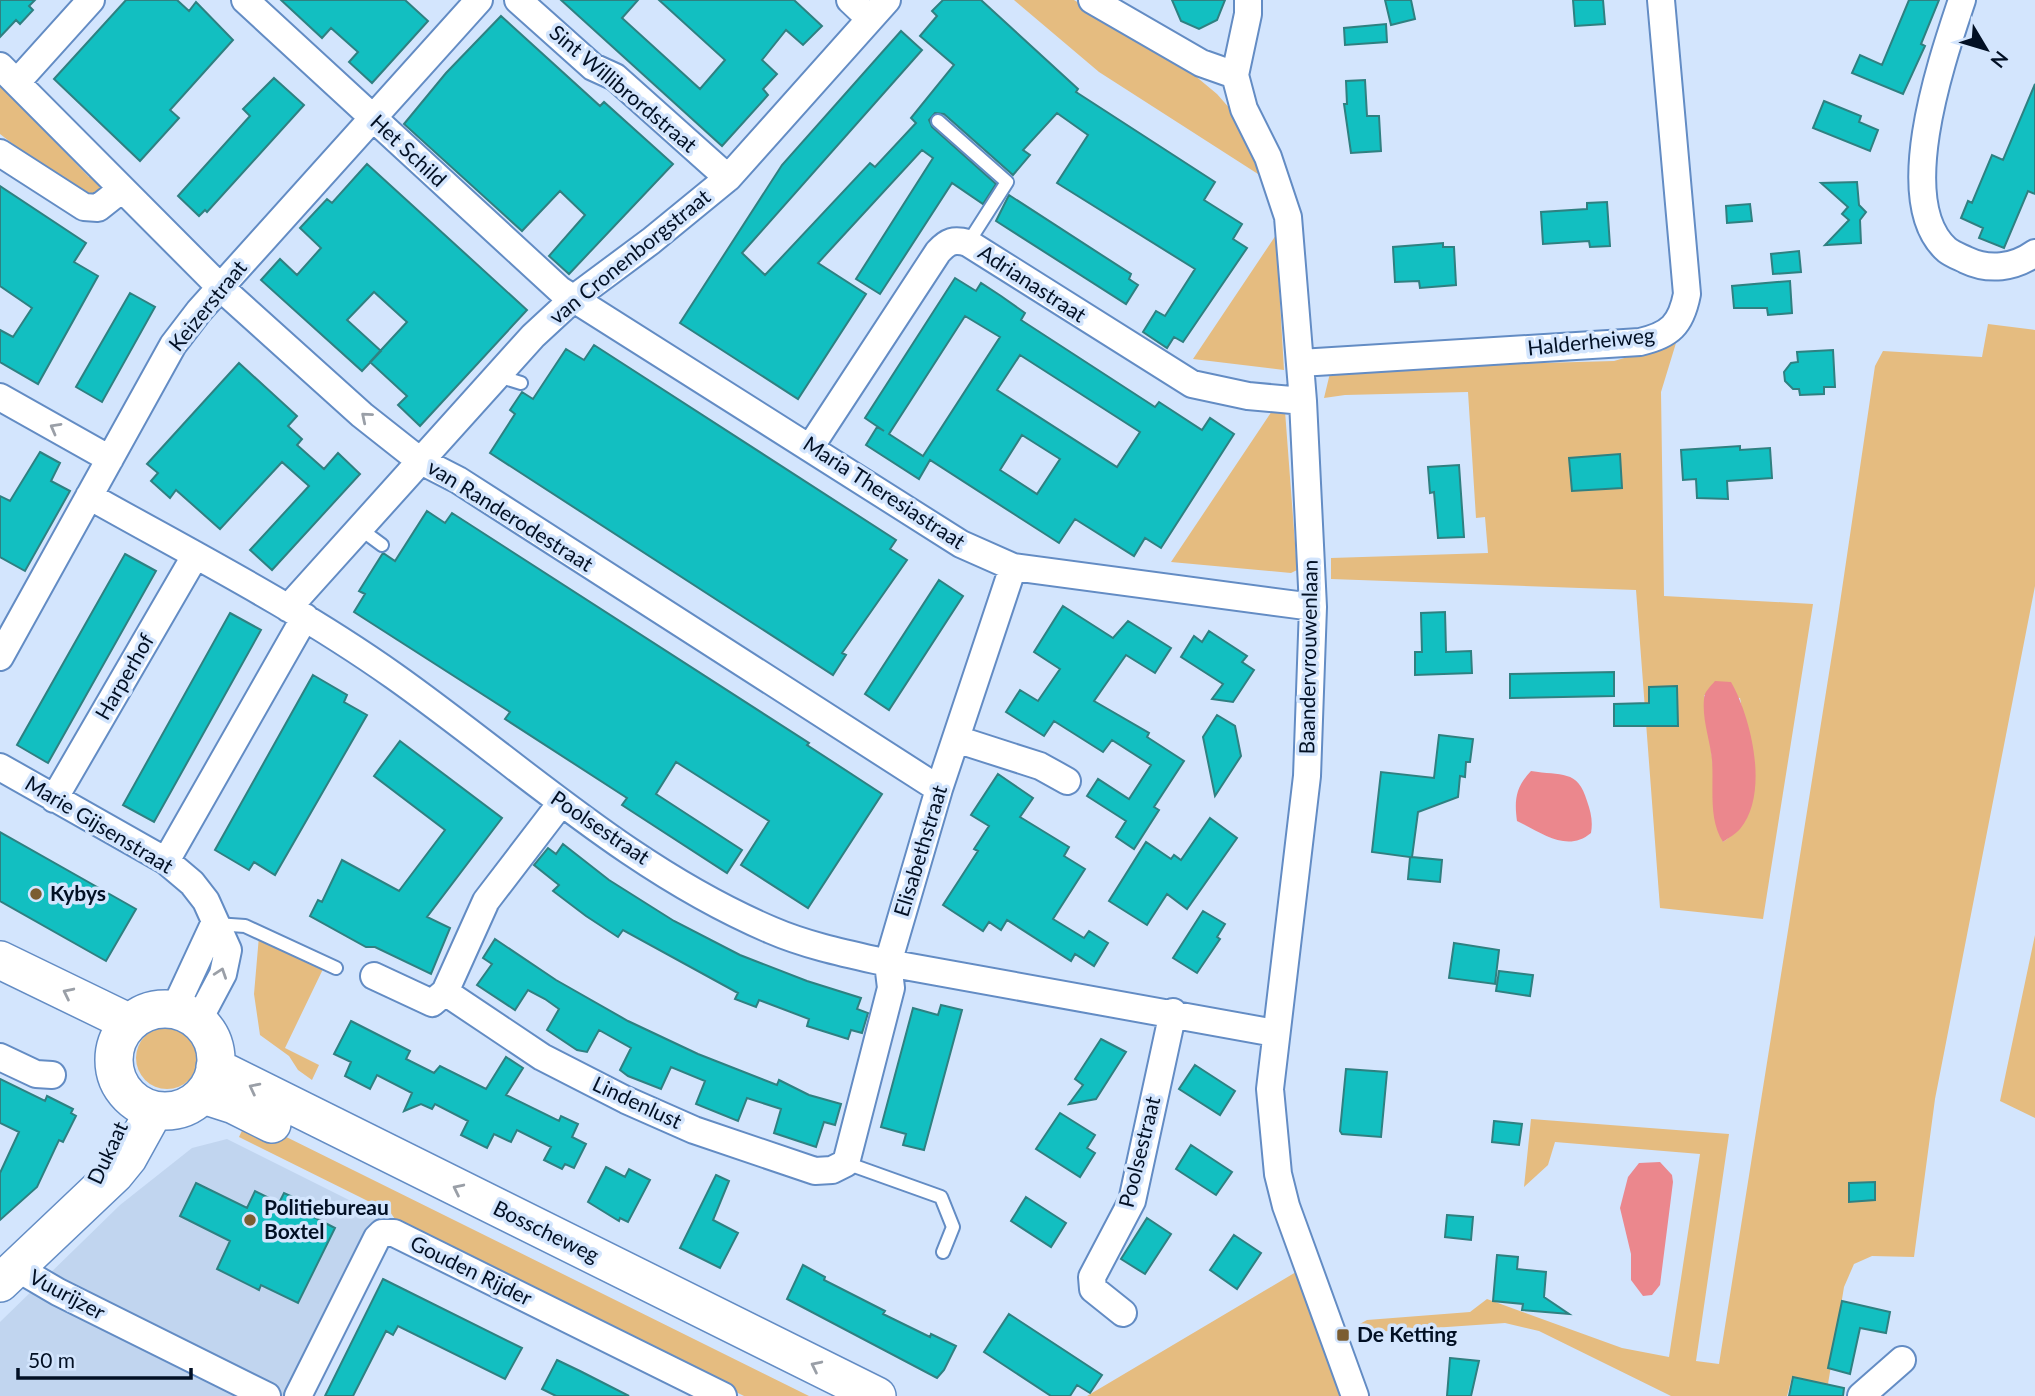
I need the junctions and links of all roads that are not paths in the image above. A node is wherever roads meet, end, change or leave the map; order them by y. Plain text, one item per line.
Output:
1 (91, 0) edge
2 (245, 0) edge
3 (479, 0) edge
4 (518, 0) edge
5 (850, 0) edge
6 (1093, 0) edge
7 (1248, 0) edge
8 (1661, 0) edge
9 (1962, 0) edge
10 (878, 9) edge
11 (9, 73) edge
12 (1235, 75) junction
13 (372, 119) junction
14 (938, 121) dead end
15 (0, 153) edge
16 (728, 178) junction
17 (122, 189) junction
18 (968, 243) junction
19 (2035, 253) edge
20 (221, 288) junction
21 (573, 299) junction
22 (1300, 363) junction
23 (495, 375) junction
24 (521, 383) dead end
25 (0, 397) edge
26 (1303, 401) junction
27 (811, 446) junction
28 (110, 459) junction
29 (419, 460) junction
30 (89, 496) junction
31 (359, 527) junction
32 (382, 545) dead end
33 (195, 556) junction
34 (1013, 567) junction
35 (1313, 607) junction
36 (296, 612) junction
37 (10, 615) edge
38 (0, 657) edge
39 (956, 739) junction
40 (0, 767) edge
41 (1067, 781) dead end
42 (939, 789) junction
43 (54, 799) junction
44 (561, 803) junction
45 (166, 861) junction
46 (214, 924) junction
47 (0, 960) edge
48 (888, 963) junction
49 (336, 968) dead end
50 (374, 976) dead end
51 (0, 988) edge
52 (445, 992) junction
53 (1173, 1012) junction
54 (186, 1016) junction
55 (1275, 1032) junction
56 (122, 1036) junction
57 (0, 1057) edge
58 (52, 1075) dead end
59 (209, 1081) junction
60 (143, 1105) junction
61 (846, 1163) junction
62 (943, 1252) dead end
63 (9, 1276) edge
64 (1123, 1313) dead end
65 (1902, 1360) dead end
66 (267, 1396) edge
67 (298, 1396) edge
68 (723, 1396) edge
69 (820, 1396) edge
70 (877, 1396) edge
71 (1355, 1396) edge
72 (1861, 1396) edge

1 - 11 street
2 - 13 street, Het Schild
3 - 13 street, Keizerstraat
4 - 16 street, Sint Willibrordstraat
5 - 10 street
6 - 12 street
7 - 12 street
8 - 22 street, Halderheiweg
9 - 19 street
10 - 16 street, van Cronenborgstraat
11 - 17 street, van Randerodestraat
12 - 22 street, Baandervrouwenlaan
13 - 20 street, Keizerstraat
13 - 21 street, Het Schild
14 - 18 lane
15 - 17 street
16 - 21 street, van Cronenborgstraat
17 - 20 street, van Randerodestraat
18 - 26 street, Adrianastraat
18 - 27 street, Adrianastraat
20 - 28 street, Keizerstraat
29 -> 20 street, van Randerodestraat
21 - 23 street, van Cronenborgstraat
21 - 27 street, Maria Theresiastraat
22 - 26 street, Baandervrouwenlaan
23 - 24 lane
23 - 29 street, van Cronenborgstraat
28 -> 25 street
26 - 35 street, Baandervrouwenlaan
27 - 34 street, Maria Theresiastraat
28 - 30 street, Keizerstraat
29 - 31 street, van Cronenborgstraat
29 - 42 street, van Randerodestraat
30 - 33 street, Poolsestraat
30 - 37 street, Keizerstraat
31 - 32 lane
31 - 36 street, van Cronenborgstraat
33 - 36 street, Poolsestraat
33 - 43 street, Harperhof
34 - 35 street, Maria Theresiastraat
34 - 39 street, Elisabethstraat
35 - 55 street, Baandervrouwenlaan
36 - 44 street, Poolsestraat
36 - 45 street
37 - 38 street, Keizerstraat
39 - 41 street
39 - 42 street, Elisabethstraat
40 - 43 street, Marie Gijsenstraat
42 - 48 street, Elisabethstraat
43 - 45 street, Marie Gijsenstraat
44 - 48 street, Poolsestraat
44 - 52 street
45 - 46 street, Marie Gijsenstraat
46 - 49 lane
46 - 54 street, Marie Gijsenstraat
56 -> 47 main road
48 - 53 street, Poolsestraat
48 - 61 street
50 - 52 street
51 - 56 main road
52 - 61 street, Lindenlust
53 - 55 street, Poolsestraat
53 - 64 street, Poolsestraat
54 - 56 main road
54 - 59 main road
55 - 71 street, Baandervrouwenlaan
56 - 60 main road
57 - 58 street
59 - 60 main road
59 - 69 main road, Bosscheweg
70 -> 59 main road, Bosscheweg
60 - 63 main road, Dukaat
61 - 62 lane
63 - 66 street, Vuurijzer
65 - 72 street
67 - 68 street, Gouden Rijder

